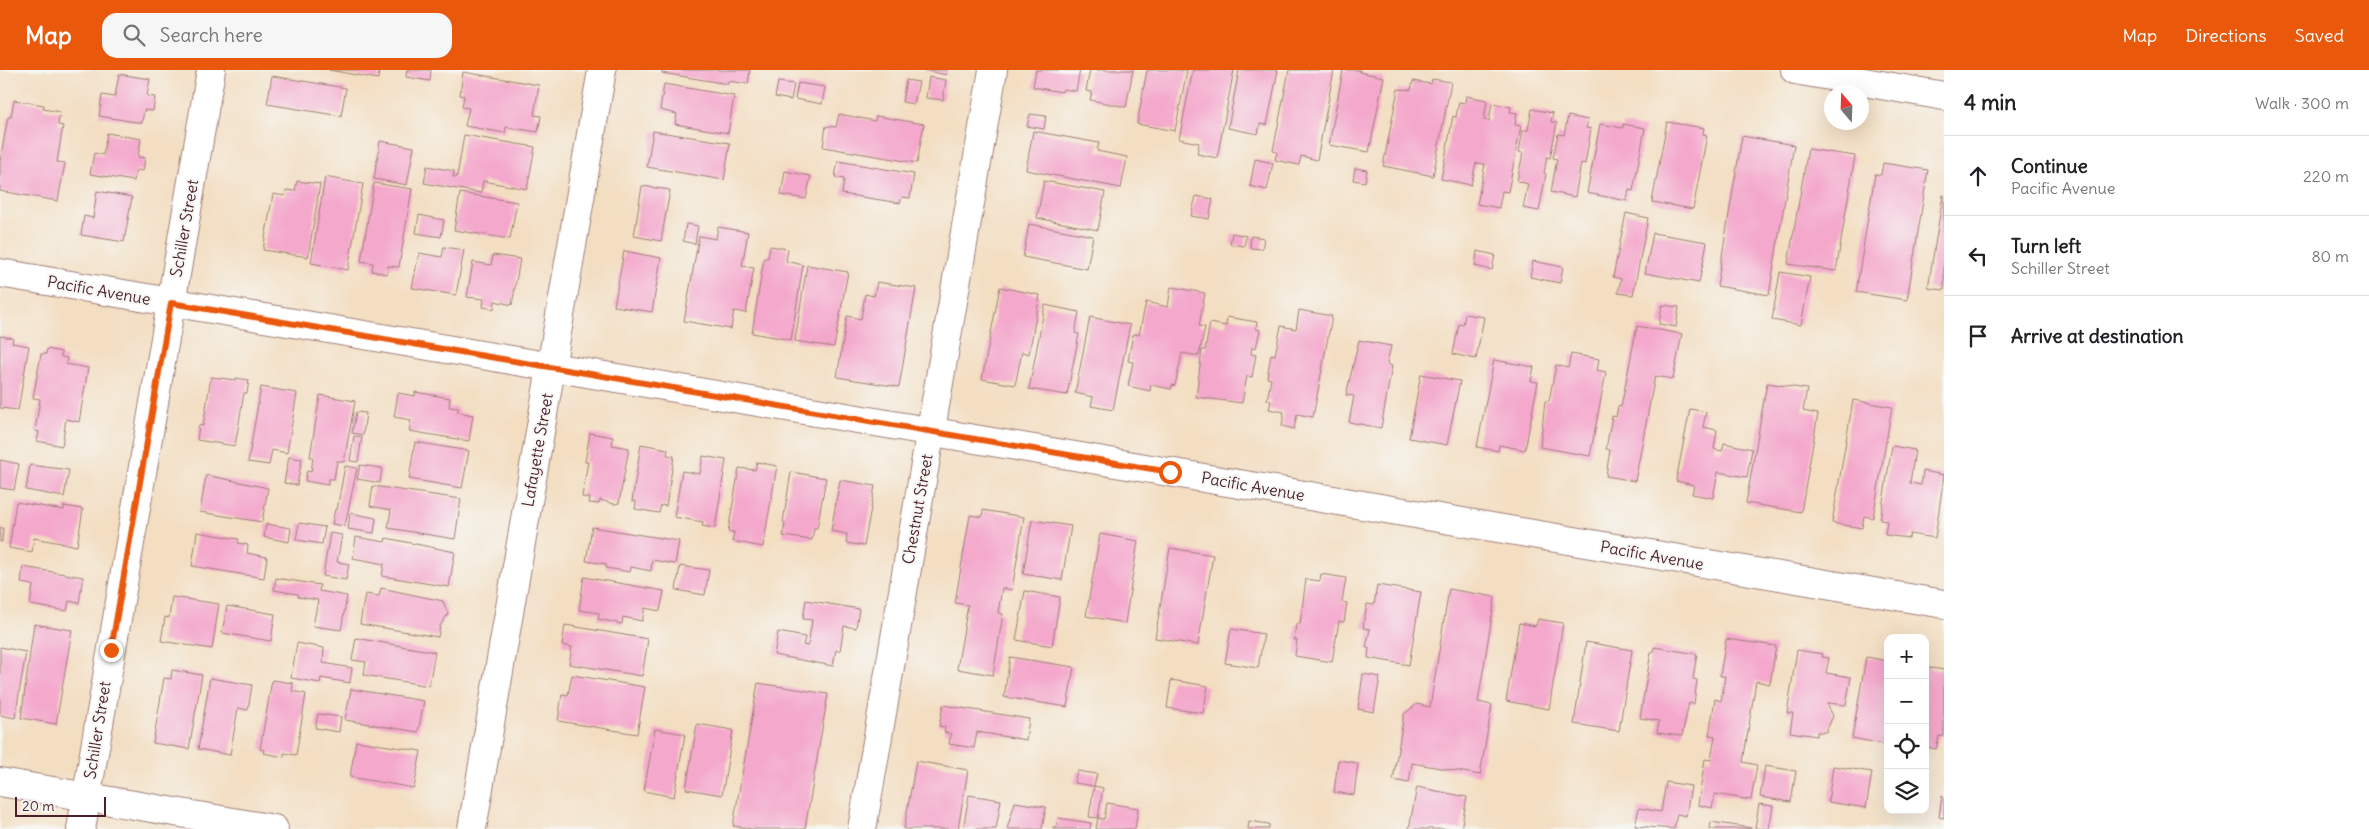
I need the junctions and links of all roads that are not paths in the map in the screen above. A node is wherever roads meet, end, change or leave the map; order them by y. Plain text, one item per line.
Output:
1 (211, 70) edge
2 (602, 70) edge
3 (992, 70) edge
4 (1795, 70) edge
5 (1944, 96) edge
6 (0, 273) edge
7 (171, 303) junction
8 (552, 366) junction
9 (930, 432) junction
10 (1944, 604) edge
11 (0, 782) edge
12 (86, 796) junction
13 (81, 829) edge
14 (274, 829) edge
15 (472, 829) edge
16 (862, 829) edge

1 - 7 street, Schiller Street
2 - 8 street, Lafayette Street
3 - 9 street, Chestnut Street
4 - 5 street
6 - 7 street, Pacific Avenue
7 - 8 street, Pacific Avenue
7 - 12 street, Schiller Street
8 - 9 street, Pacific Avenue
8 - 15 street, Lafayette Street
9 - 10 street, Pacific Avenue
9 - 16 street, Chestnut Street
11 - 12 street
12 - 13 street, Schiller Street
12 - 14 street

